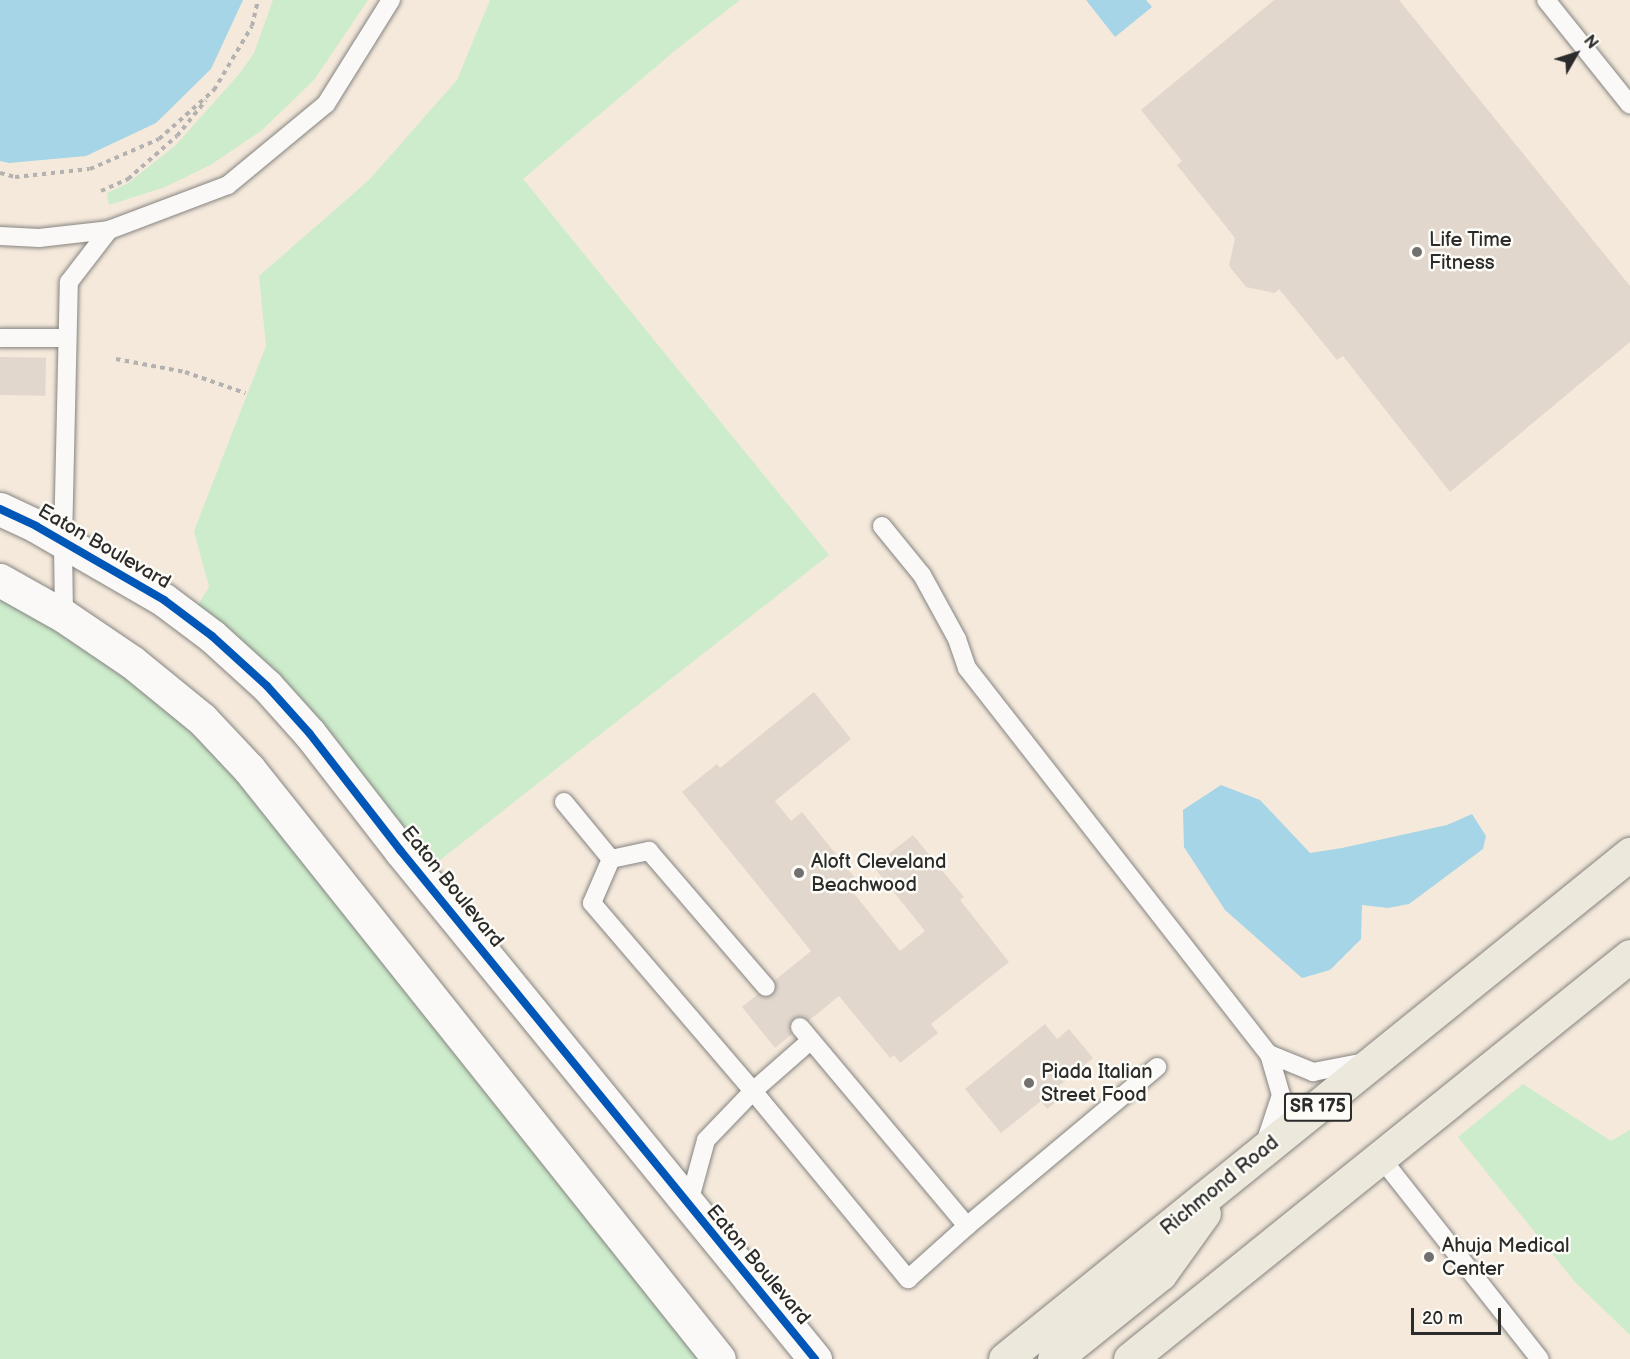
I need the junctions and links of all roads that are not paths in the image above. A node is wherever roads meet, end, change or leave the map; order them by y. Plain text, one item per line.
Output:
1 (391, 0) edge
2 (1546, 0) edge
3 (1630, 105) edge
4 (108, 230) junction
5 (0, 236) edge
6 (0, 338) edge
7 (67, 338) junction
8 (0, 509) edge
9 (882, 526) dead end
10 (63, 541) junction
11 (0, 580) edge
12 (64, 616) junction
13 (564, 802) dead end
14 (1630, 854) edge
15 (611, 859) junction
16 (1630, 956) edge
17 (766, 987) dead end
18 (1269, 1054) junction
19 (1376, 1060) junction
20 (1157, 1068) dead end
21 (753, 1091) junction
22 (1262, 1152) junction
23 (1381, 1158) junction
24 (1230, 1178) junction
25 (688, 1206) junction
26 (967, 1226) junction
27 (719, 1359) edge
28 (815, 1359) edge
29 (1005, 1359) edge
30 (1054, 1359) edge
31 (1130, 1359) edge
32 (1540, 1359) edge

1 - 4 lane
2 - 3 lane
4 - 5 lane
4 - 7 lane
6 - 7 lane
7 - 10 lane
8 - 10 street, Eaton Boulevard
9 - 18 lane
10 - 12 lane
10 - 25 street, Eaton Boulevard
11 - 12 street
12 - 27 street
13 - 15 lane
14 - 19 main road, Richmond Road / SR 175
15 - 17 lane
15 - 21 lane
16 - 23 main road
18 - 19 lane
18 - 22 lane
19 - 22 main road, Richmond Road / SR 175
20 - 26 lane
21 - 25 lane
21 - 26 lane
21 - 26 lane
22 - 24 main road, Richmond Road / SR 175
23 - 31 main road
23 - 32 lane
24 - 29 main road, Richmond Road / SR 175
24 - 30 main road
25 - 28 street, Eaton Boulevard

